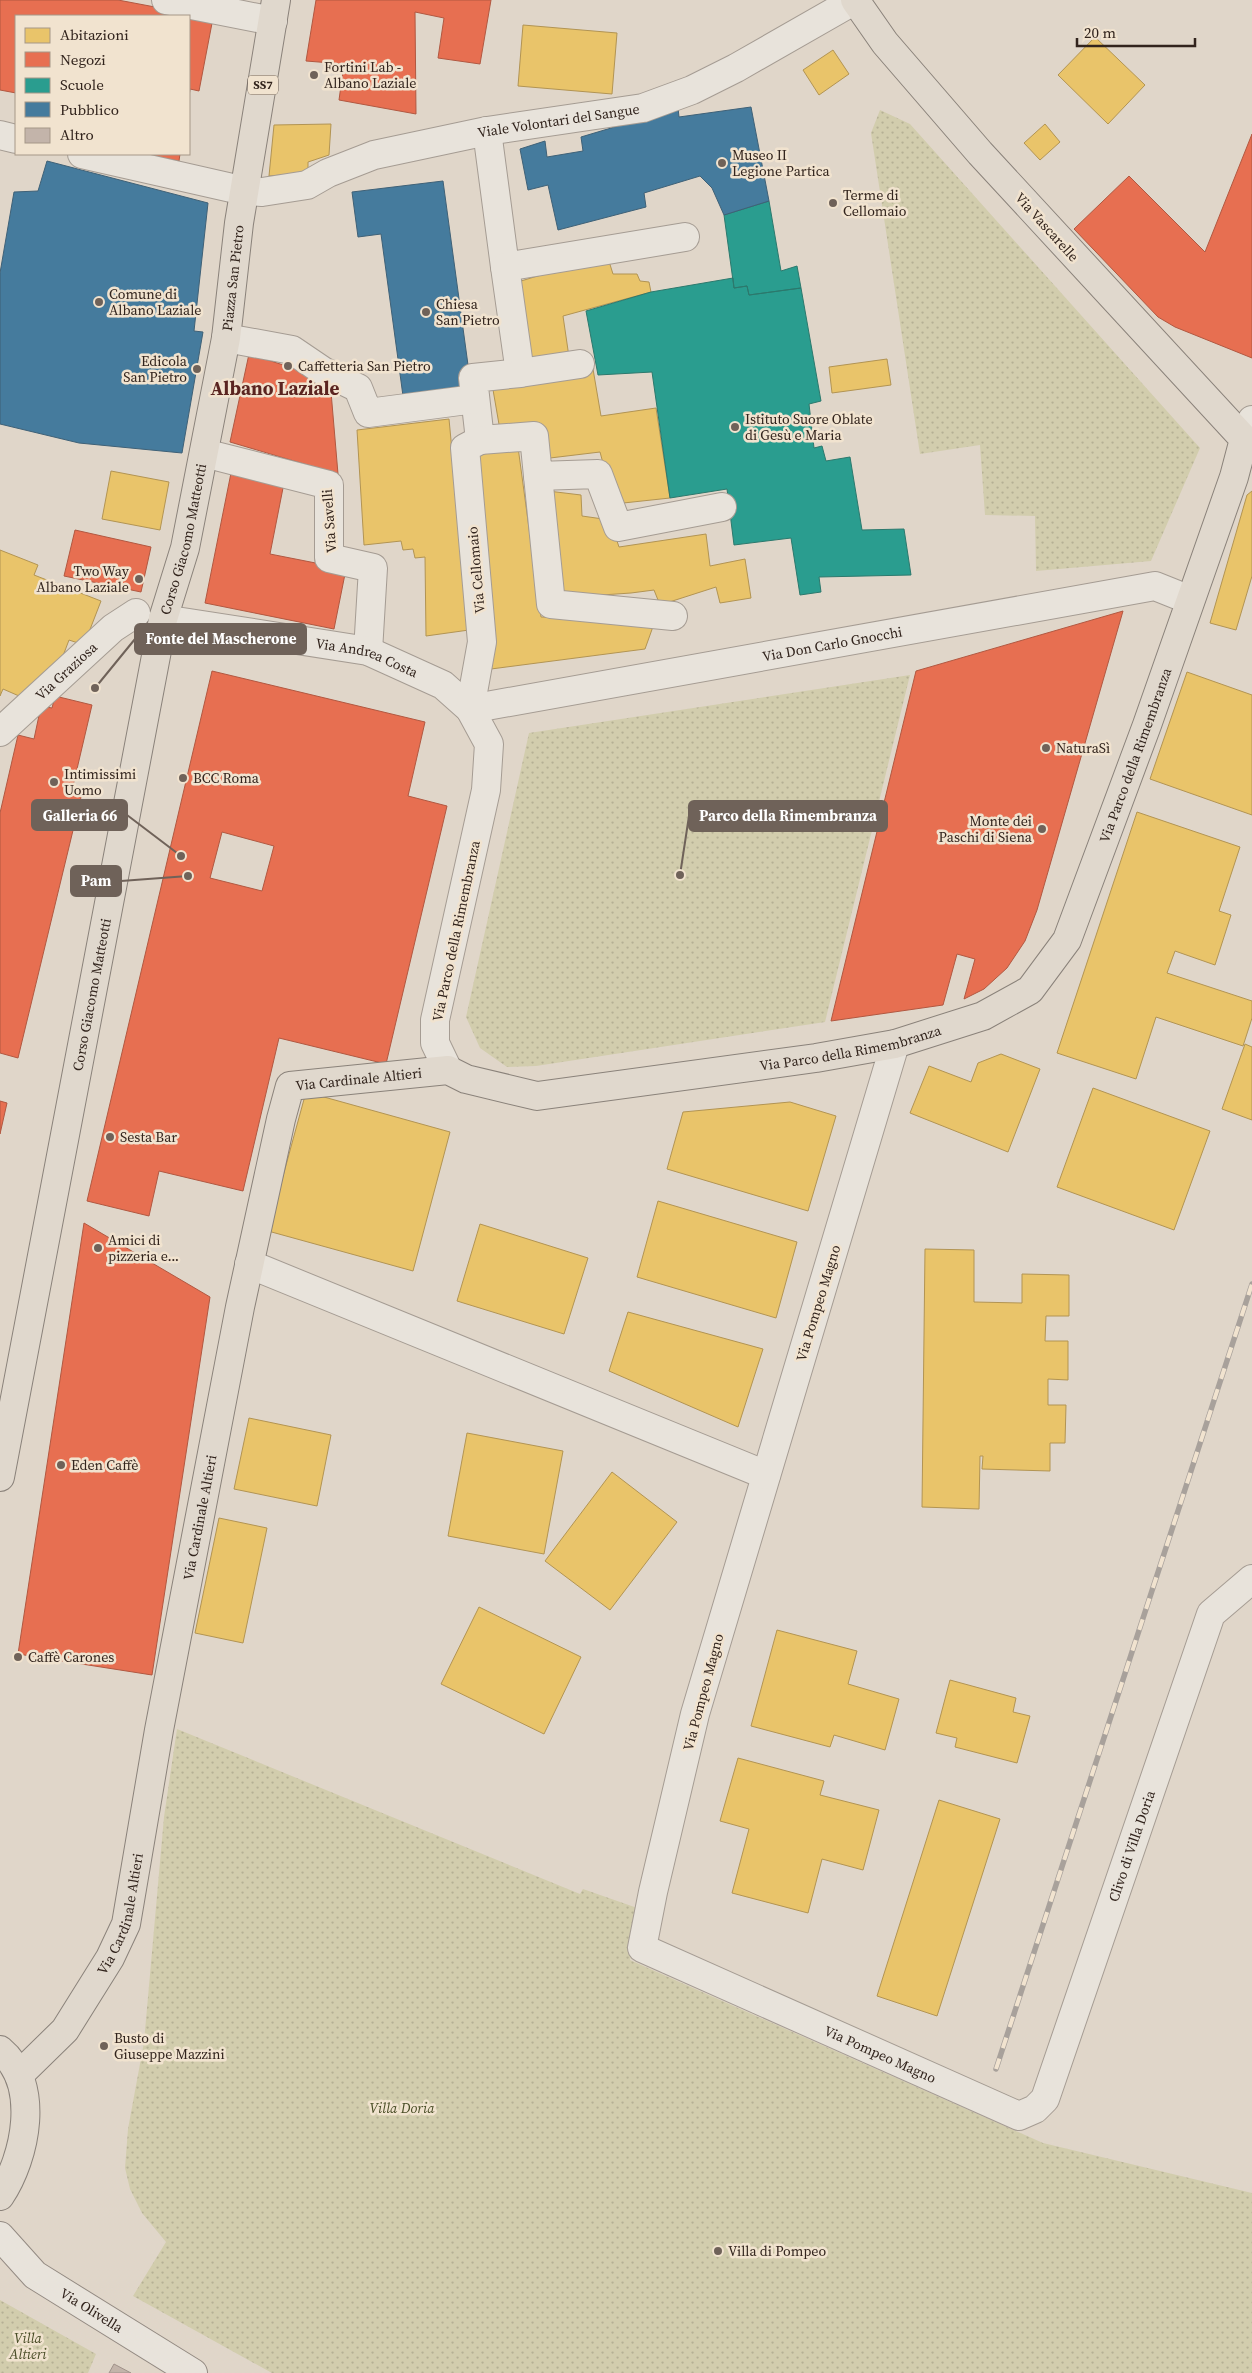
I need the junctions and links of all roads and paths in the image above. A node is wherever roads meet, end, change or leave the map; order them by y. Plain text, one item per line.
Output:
1 (166, 0) edge
2 (855, 0) edge
3 (274, 10) edge
4 (487, 131) junction
5 (0, 135) edge
6 (15, 139) edge
7 (88, 155) edge
8 (247, 180) junction
9 (685, 237) dead end
10 (505, 266) junction
11 (226, 338) junction
12 (580, 364) dead end
13 (520, 373) junction
14 (475, 399) junction
15 (1249, 434) edge
16 (480, 440) junction
17 (204, 453) junction
18 (538, 476) junction
19 (722, 507) dead end
20 (1190, 600) junction
21 (136, 613) dead end
22 (674, 616) dead end
23 (163, 619) junction
24 (368, 651) junction
25 (470, 709) junction
26 (0, 732) edge
27 (896, 1044) junction
28 (448, 1070) junction
29 (249, 1264) junction
30 (766, 1475) junction
31 (0, 1477) edge
32 (1252, 1579) edge
33 (0, 2050) edge
34 (19, 2075) junction
35 (1019, 2116) joint
36 (0, 2196) edge
37 (0, 2236) edge
38 (193, 2373) edge

1 - 3 street
2 - 4 street, Viale Volontari del Sangue
2 - 15 main road, Via Vascarelle
3 - 8 main road, SS7
4 - 8 street, Viale Volontari del Sangue
4 - 10 street
5 - 6 street
7 - 8 street, Viale Volontari del Sangue
8 - 11 main road, Piazza San Pietro / SS7
9 - 10 street
10 - 13 street
11 - 14 street, Piazza San Pietro
11 - 17 main road, Corso Giacomo Matteotti / SS7
12 - 13 street
13 - 14 street
14 - 16 street
15 - 20 main road, Via Parco della Rimembranza
16 - 18 street
16 - 25 street, Via Cellomaio
17 - 23 main road, Corso Giacomo Matteotti / SS7
17 - 24 street, Via Savelli
18 - 19 street
18 - 22 street
20 - 25 street, Via Don Carlo Gnocchi
20 - 27 main road, Via Parco della Rimembranza
21 - 26 street, Via Graziosa
23 - 24 street, Via Andrea Costa
23 - 31 main road, Corso Giacomo Matteotti / SS7
24 - 25 street, Via Andrea Costa
25 - 28 street, Via Parco della Rimembranza
27 - 28 main road, Via Parco della Rimembranza
27 - 30 street, Via Pompeo Magno
28 - 29 main road, Via Cardinale Altieri
29 - 30 street
29 - 34 main road, Via Cardinale Altieri
30 - 35 street, Via Pompeo Magno
32 - 35 street, Clivo di Villa Doria
33 - 34 main road
34 - 36 main road
37 - 38 street, Via Olivella

